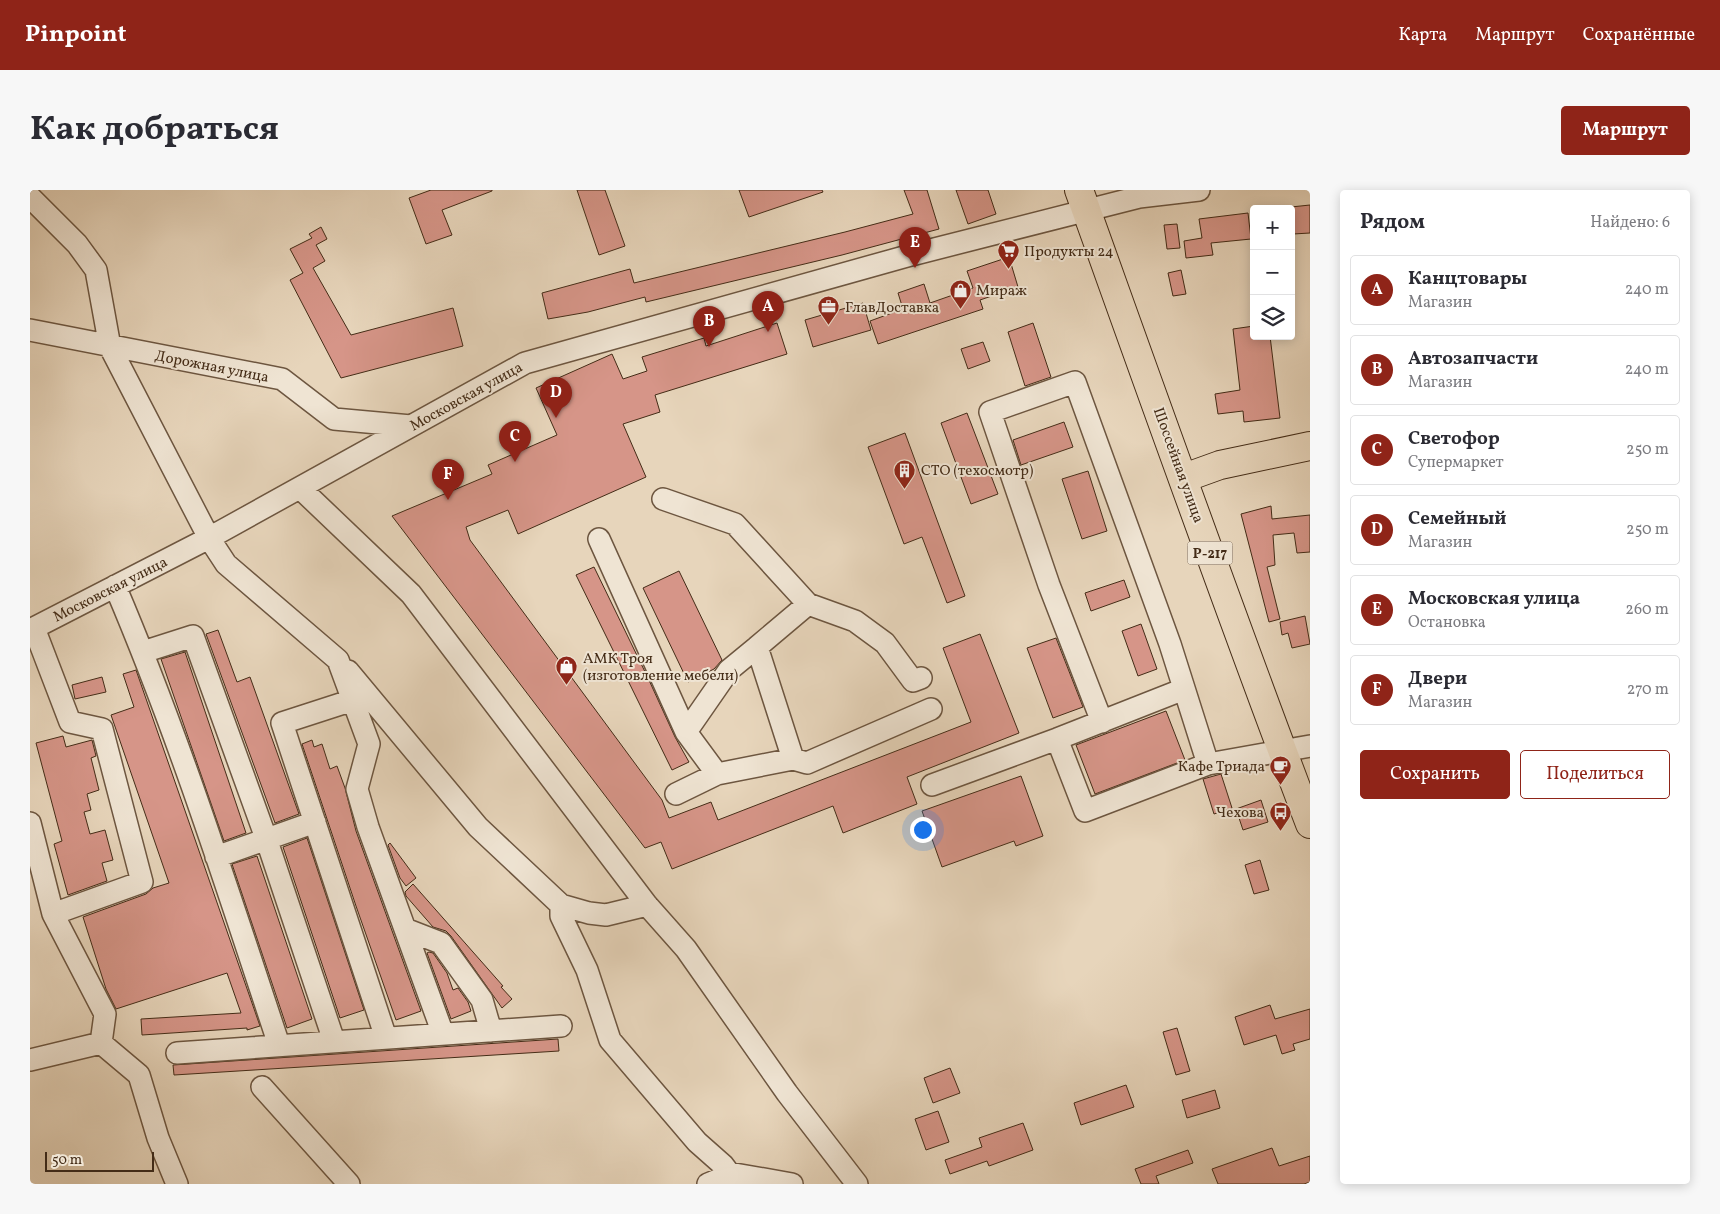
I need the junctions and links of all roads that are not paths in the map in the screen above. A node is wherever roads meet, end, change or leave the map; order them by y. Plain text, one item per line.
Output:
1 (1199, 190) edge
2 (1138, 194) edge
3 (30, 197) edge
4 (1083, 200) edge
5 (30, 330) edge
6 (110, 347) junction
7 (411, 426) junction
8 (1310, 446) edge
9 (1184, 478) junction
10 (300, 488) junction
11 (663, 499) dead end
12 (209, 538) junction
13 (599, 539) dead end
14 (115, 586) junction
15 (808, 604) junction
16 (32, 629) edge
17 (757, 647) junction
18 (143, 652) junction
19 (338, 660) junction
20 (922, 678) dead end
21 (1184, 689) junction
22 (353, 700) junction
23 (931, 709) dead end
24 (1102, 722) junction
25 (686, 732) junction
26 (1057, 739) junction
27 (1310, 746) edge
28 (1282, 750) junction
29 (792, 759) junction
30 (1208, 764) junction
31 (717, 774) junction
32 (932, 785) dead end
33 (676, 794) dead end
34 (315, 822) junction
35 (30, 823) edge
36 (1310, 824) edge
37 (266, 838) junction
38 (216, 857) junction
39 (562, 905) junction
40 (646, 905) junction
41 (53, 914) junction
42 (405, 929) junction
43 (561, 1026) dead end
44 (491, 1031) junction
45 (443, 1034) junction
46 (386, 1038) junction
47 (334, 1041) junction
48 (101, 1042) junction
49 (279, 1045) junction
50 (177, 1053) dead end
51 (30, 1060) edge
52 (262, 1087) dead end
53 (729, 1173) junction
54 (177, 1184) edge
55 (349, 1184) edge
56 (708, 1184) edge
57 (792, 1184) edge
58 (857, 1184) edge

1 - 2 street, Московская улица
2 - 4 street, Московская улица
3 - 6 street
4 - 7 street, Московская улица
4 - 9 main road, Шоссейная улица / Р-217
5 - 6 street, Дорожная улица
6 - 7 street, Дорожная улица
6 - 12 street
7 - 10 street, Московская улица
8 - 9 main road
9 - 28 main road, Шоссейная улица / Р-217
10 - 12 street, Московская улица
10 - 40 street
11 - 15 street
12 - 14 street, Московская улица
12 - 19 street
13 - 25 street
14 - 16 street, Московская улица
14 - 18 street
15 - 17 street
15 - 20 street
16 - 41 street
17 - 25 street
17 - 29 street
18 - 37 street
18 - 38 street
19 - 22 street
19 - 39 street
21 - 24 street
21 - 24 street
21 - 30 street
22 - 34 street
22 - 42 street
23 - 29 street
24 - 26 street
25 - 31 street
26 - 30 street
26 - 32 street
27 - 28 street
28 - 30 street
28 - 36 main road, Шоссейная улица / Р-217
29 - 31 street
31 - 33 street
34 - 37 street
34 - 46 street
35 - 41 street
37 - 38 street
37 - 47 street
38 - 49 street
39 - 40 street
39 - 53 street
40 - 58 street
41 - 48 street
42 - 44 street
42 - 45 street
43 - 44 street
44 - 45 street
45 - 46 street
46 - 47 street
47 - 49 street
48 - 51 street
48 - 54 street
49 - 50 street
52 - 55 street
53 - 56 street
53 - 57 street

